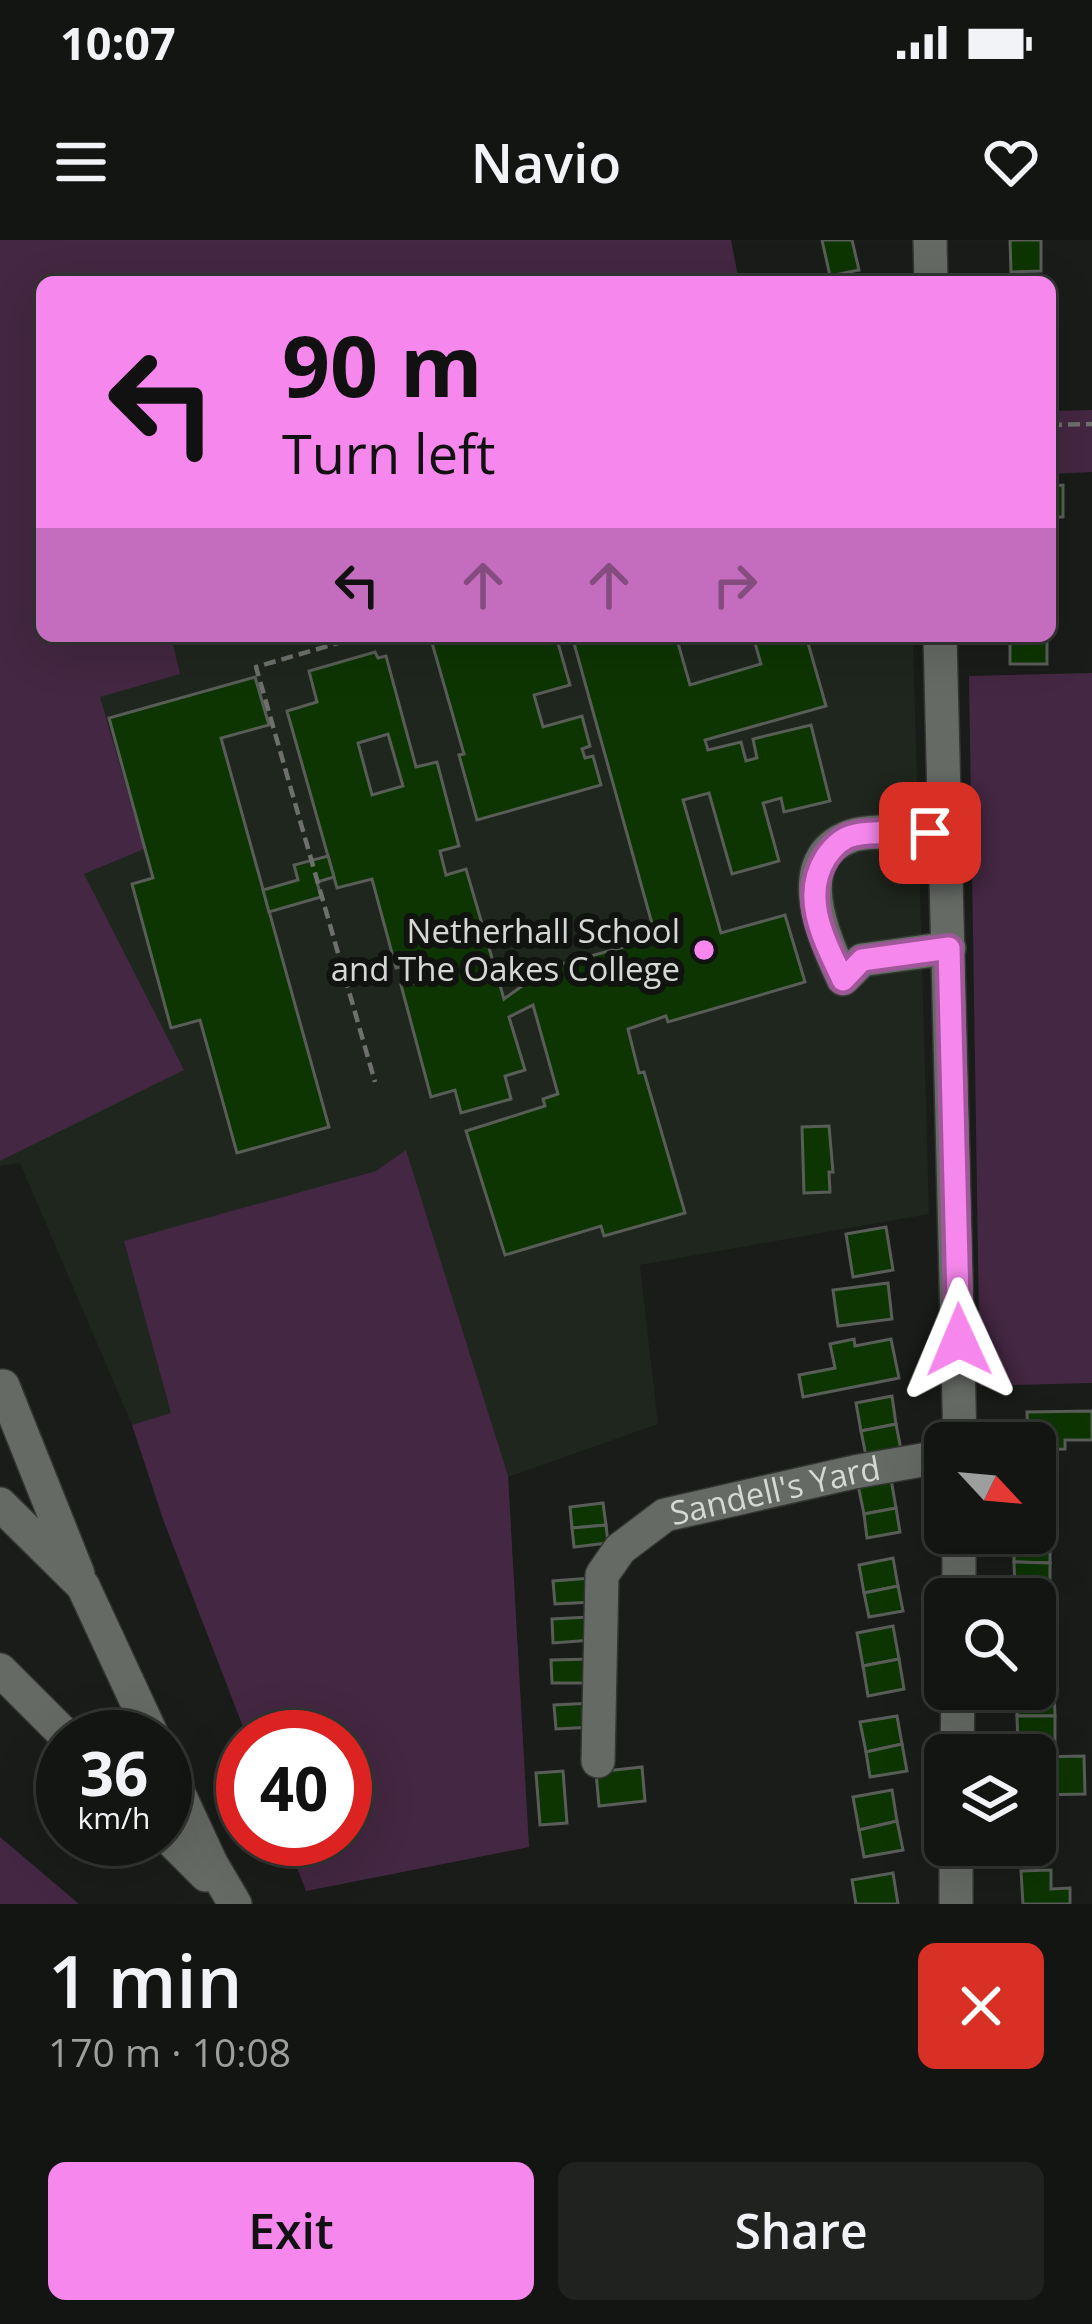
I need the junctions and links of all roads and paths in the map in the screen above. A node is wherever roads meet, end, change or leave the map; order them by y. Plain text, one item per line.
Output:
1 (930, 240) edge
2 (931, 276) edge
3 (1092, 424) edge
4 (1056, 425) edge
5 (341, 642) edge
6 (940, 642) edge
7 (946, 833) junction
8 (949, 948) junction
9 (375, 1082) dead end
10 (3, 1386) dead end
11 (960, 1422) edge
12 (924, 1460) edge
13 (0, 1504) edge
14 (83, 1586) junction
15 (0, 1670) edge
16 (40, 1710) edge
17 (140, 1710) edge
18 (598, 1761) dead end
19 (192, 1822) edge
20 (192, 1861) edge
21 (956, 1866) edge
22 (234, 1903) edge
23 (956, 1904) edge

1 - 2 street
3 - 4 path
5 - 9 path
6 - 7 street
7 - 8 street
7 - 8 street
8 - 11 street
10 - 14 street
12 - 18 street, Sandell's Yard
13 - 14 street
14 - 17 street
15 - 16 street
19 - 22 street
20 - 22 street
21 - 23 street

